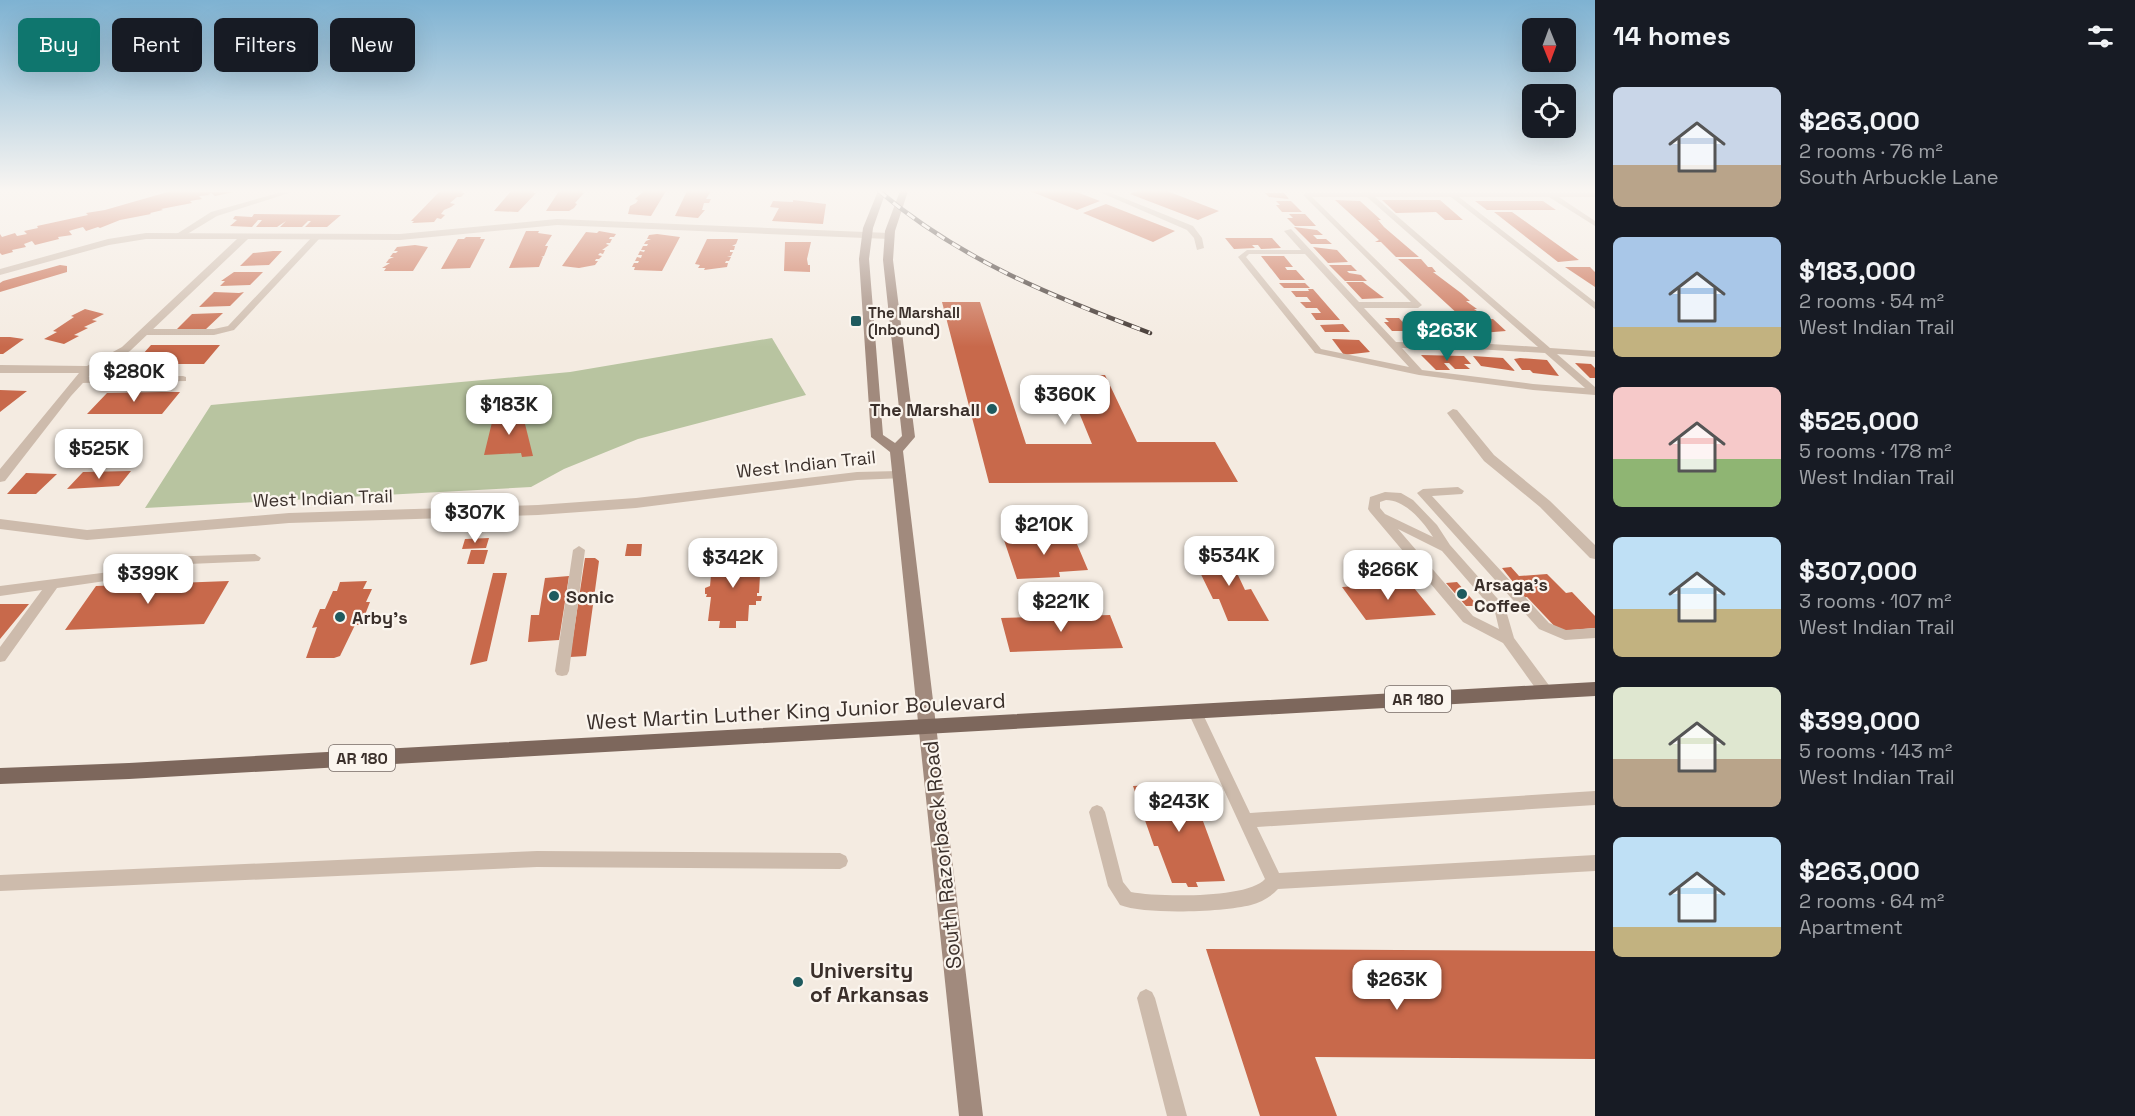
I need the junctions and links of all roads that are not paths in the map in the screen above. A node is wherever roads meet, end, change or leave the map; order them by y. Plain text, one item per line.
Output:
1 (104, 243) edge
2 (239, 243) edge
3 (311, 243) edge
4 (866, 243) edge
5 (889, 243) edge
6 (1199, 243) edge
7 (1300, 243) edge
8 (1355, 243) edge
9 (1423, 243) edge
10 (1514, 243) edge
11 (1200, 248) dead end
12 (1308, 252) junction
13 (0, 272) edge
14 (1356, 305) junction
15 (1595, 306) edge
16 (146, 332) junction
17 (1393, 345) junction
18 (1547, 351) junction
19 (1595, 354) edge
20 (0, 369) edge
21 (89, 370) junction
22 (1419, 372) junction
23 (183, 379) dead end
24 (80, 380) junction
25 (1595, 392) edge
26 (1453, 413) dead end
27 (896, 450) junction
28 (899, 475) junction
29 (0, 478) edge
30 (1458, 490) dead end
31 (1381, 516) junction
32 (0, 524) edge
33 (1446, 548) junction
34 (579, 550) dead end
35 (1595, 554) edge
36 (255, 558) dead end
37 (52, 585) junction
38 (0, 591) edge
39 (1595, 633) edge
40 (1508, 639) junction
41 (0, 657) edge
42 (562, 671) dead end
43 (1593, 691) edge
44 (1546, 692) junction
45 (1195, 712) junction
46 (927, 727) junction
47 (0, 776) edge
48 (1595, 798) edge
49 (1097, 812) dead end
50 (1246, 820) junction
51 (840, 861) dead end
52 (1595, 863) edge
53 (1274, 881) junction
54 (0, 883) edge
55 (1146, 998) dead end
56 (971, 1116) edge
57 (1177, 1116) edge

1 - 13 street
2 - 16 street
3 - 16 lane
4 - 27 main road
5 - 27 main road
6 - 11 lane
7 - 12 lane
8 - 14 lane
9 - 18 lane
10 - 15 lane
12 - 14 lane
12 - 22 lane
14 - 17 lane
16 - 21 street
17 - 18 lane
17 - 22 lane
18 - 19 lane
18 - 25 lane
20 - 21 street
21 - 24 street
22 - 25 lane
23 - 24 lane
24 - 29 street
26 - 35 street
27 - 28 main road, South Razorback Road
28 - 32 street, West Indian Trail
28 - 46 main road, South Razorback Road
30 - 39 lane
31 - 33 lane
31 - 33 lane
31 - 40 lane
33 - 40 lane
34 - 42 lane
36 - 37 lane
37 - 38 lane
37 - 41 lane
40 - 44 lane
43 - 44 main road, West Martin Luther King Junior Boulevard / AR 180
44 - 45 main road, West Martin Luther King Junior Boulevard / AR 180
45 - 46 main road, West Martin Luther King Junior Boulevard / AR 180
45 - 50 lane
46 - 47 main road, West Martin Luther King Junior Boulevard / AR 180
46 - 56 main road, South Razorback Road
48 - 50 lane
49 - 53 lane
50 - 53 lane
51 - 54 lane
52 - 53 lane
55 - 57 lane

